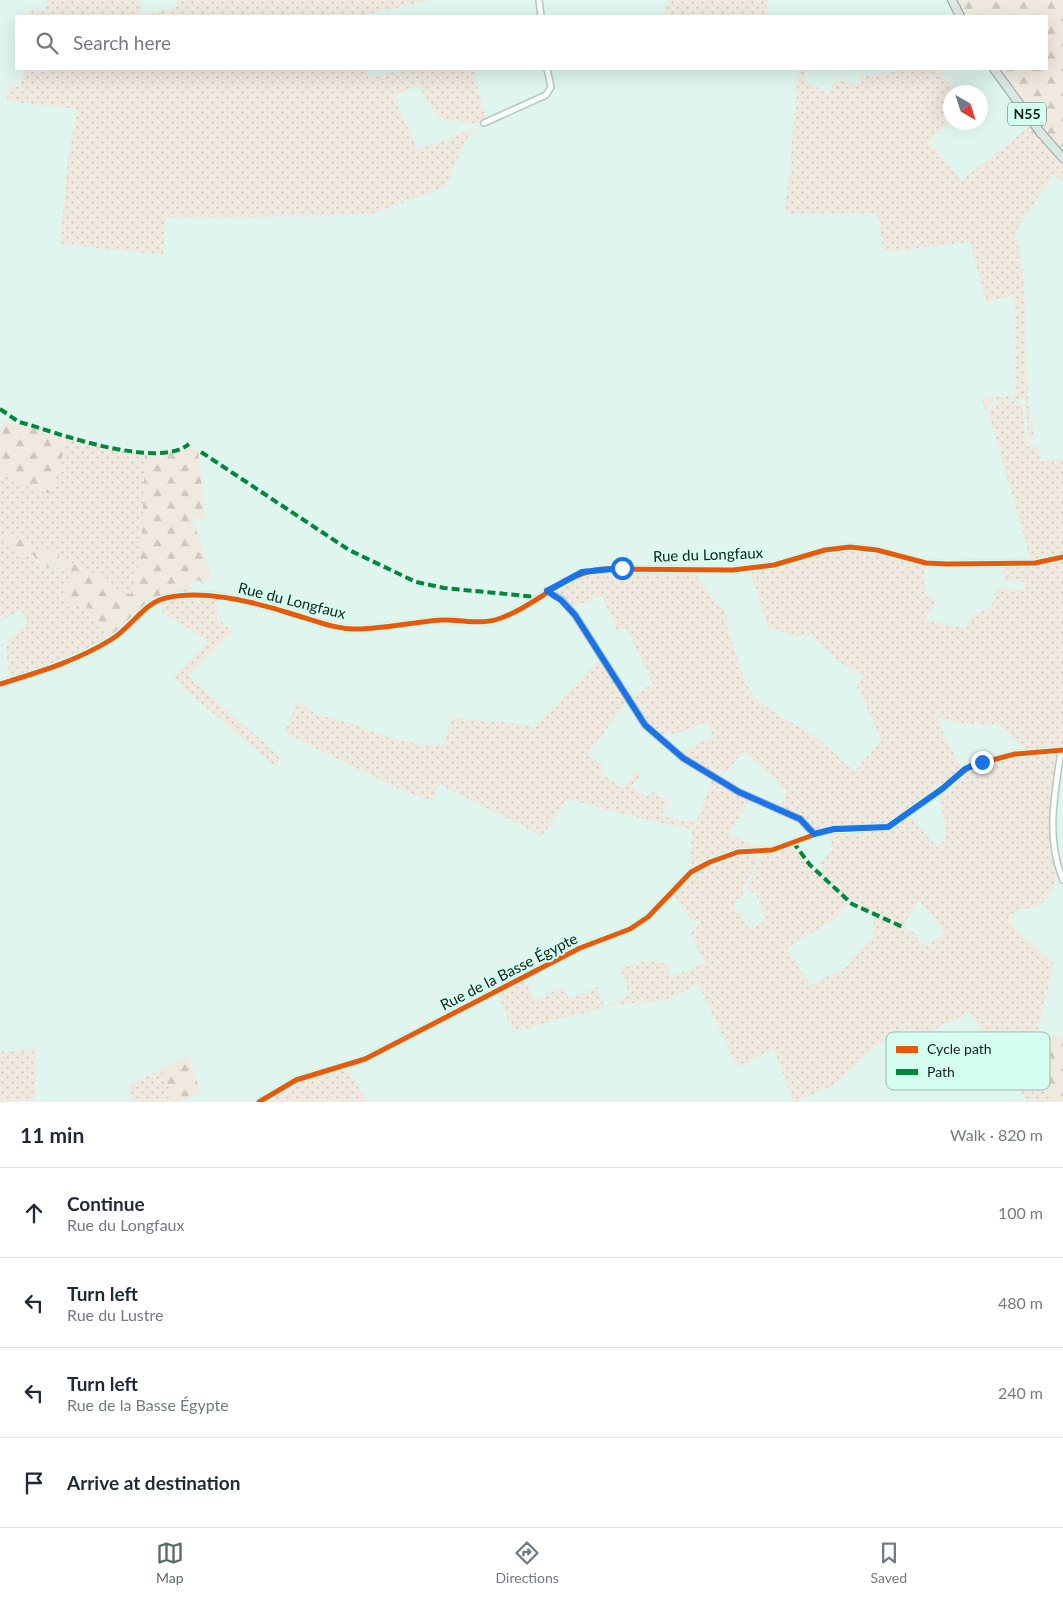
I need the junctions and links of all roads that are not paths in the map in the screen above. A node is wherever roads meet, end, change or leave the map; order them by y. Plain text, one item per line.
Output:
1 (539, 0) edge
2 (952, 0) edge
3 (541, 15) edge
4 (960, 15) edge
5 (547, 70) edge
6 (995, 70) edge
7 (484, 123) dead end
8 (1063, 158) edge
9 (1063, 557) edge
10 (547, 591) junction
11 (0, 684) edge
12 (1062, 750) edge
13 (814, 834) junction
14 (1063, 880) edge
15 (259, 1102) edge

1 - 3 street
2 - 4 main road
5 - 7 street
6 - 8 main road, N55
9 - 10 street, Rue du Longfaux
10 - 11 street, Rue du Longfaux
10 - 13 street
12 - 13 street, Rue de la Basse Égypte
12 - 14 street
13 - 15 street, Rue de la Basse Égypte

